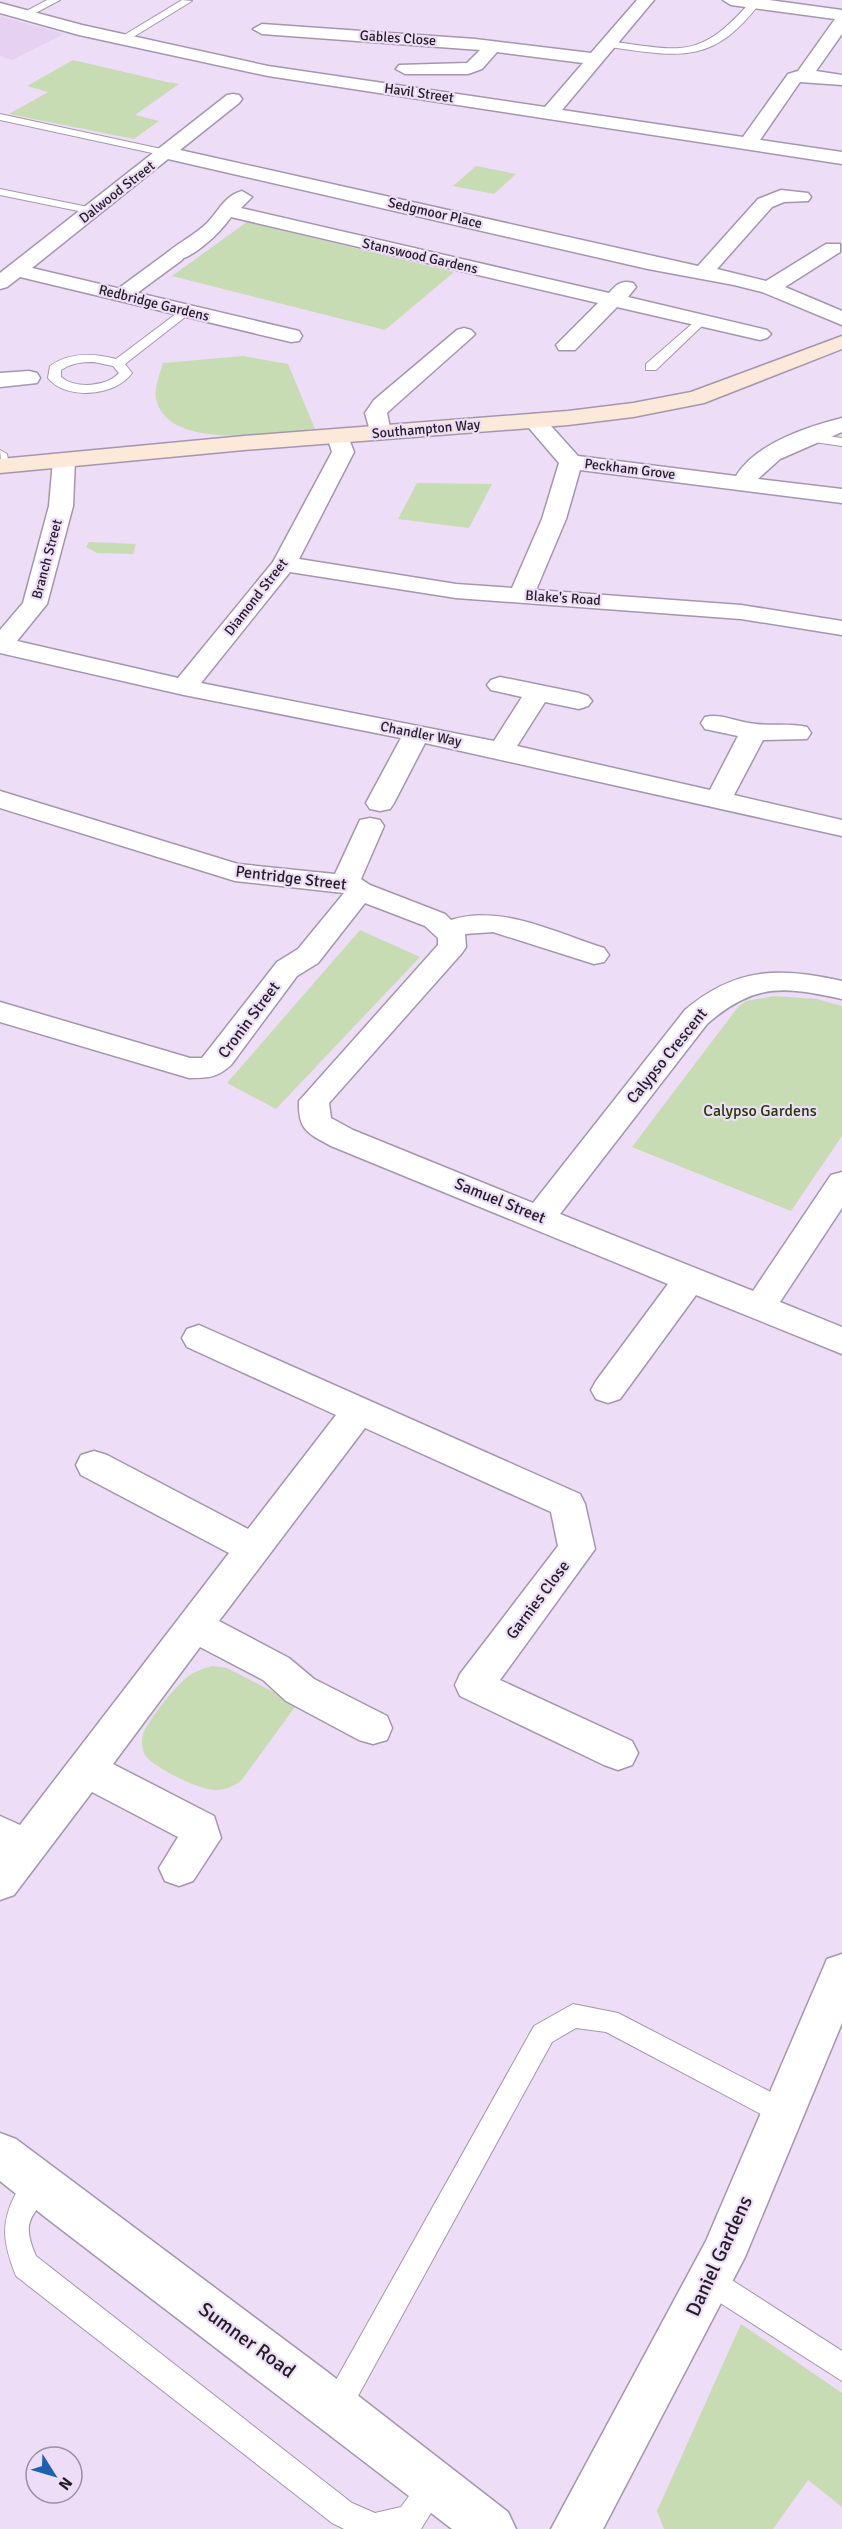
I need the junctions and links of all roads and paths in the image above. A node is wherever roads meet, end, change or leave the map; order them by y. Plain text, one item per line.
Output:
1 (55, 0) edge
2 (646, 0) edge
3 (731, 0) edge
4 (187, 1) edge
5 (755, 3) junction
6 (0, 8) edge
7 (24, 15) junction
8 (842, 15) edge
9 (842, 22) edge
10 (262, 29) dead end
11 (121, 40) junction
12 (609, 44) junction
13 (493, 46) junction
14 (596, 59) junction
15 (405, 69) dead end
16 (804, 75) junction
17 (842, 80) edge
18 (233, 99) dead end
19 (551, 112) junction
20 (0, 117) edge
21 (748, 143) junction
22 (166, 153) junction
23 (842, 158) edge
24 (269, 176) junction
25 (0, 192) edge
26 (801, 197) dead end
27 (226, 210) junction
28 (93, 211) junction
29 (833, 248) dead end
30 (175, 256) joint
31 (648, 263) junction
32 (17, 270) junction
33 (704, 272) junction
34 (0, 284) edge
35 (769, 288) junction
36 (122, 295) junction
37 (614, 299) junction
38 (185, 311) junction
39 (842, 319) edge
40 (701, 320) junction
41 (464, 334) dead end
42 (760, 334) dead end
43 (291, 336) dead end
44 (567, 345) dead end
45 (840, 345) edge
46 (118, 363) junction
47 (651, 367) dead end
48 (29, 378) dead end
49 (0, 380) edge
50 (534, 421) junction
51 (842, 425) edge
52 (380, 433) junction
53 (338, 436) junction
54 (806, 437) junction
55 (842, 442) edge
56 (64, 460) junction
57 (1, 462) edge
58 (571, 462) junction
59 (744, 483) junction
60 (842, 496) edge
61 (284, 564) junction
62 (521, 595) junction
63 (842, 628) edge
64 (1, 645) edge
65 (500, 685) dead end
66 (184, 687) junction
67 (537, 694) junction
68 (579, 701) dead end
69 (714, 723) dead end
70 (754, 732) junction
71 (417, 733) junction
72 (798, 733) dead end
73 (501, 750) junction
74 (0, 799) edge
75 (718, 799) junction
76 (842, 828) edge
77 (353, 888) junction
78 (448, 930) junction
79 (594, 955) dead end
80 (842, 990) edge
81 (0, 1011) edge
82 (842, 1183) edge
83 (540, 1217) junction
84 (690, 1279) junction
85 (760, 1307) junction
86 (199, 1338) dead end
87 (842, 1341) edge
88 (608, 1390) dead end
89 (358, 1411) junction
90 (94, 1465) dead end
91 (252, 1548) junction
92 (194, 1626) junction
93 (373, 1728) dead end
94 (618, 1753) dead end
95 (85, 1768) junction
96 (13, 1841) edge
97 (179, 1868) dead end
98 (0, 1882) edge
99 (840, 1982) edge
100 (783, 2112) junction
101 (0, 2154) edge
102 (39, 2184) junction
103 (710, 2280) junction
104 (842, 2367) edge
105 (337, 2406) junction
106 (435, 2484) junction
107 (492, 2529) edge
108 (576, 2529) edge

1 - 7 lane
2 - 12 street
3 - 5 street
4 - 11 lane
5 - 8 street
5 - 12 lane
6 - 7 street, Havil Street
7 - 11 street, Havil Street
9 - 16 street
10 - 13 street, Gables Close
11 - 19 street, Havil Street
12 - 14 street
13 - 14 street, Gables Close
13 - 15 street, Gables Close
14 - 19 street
16 - 17 street
16 - 21 street
18 - 22 street, Dalwood Street
19 - 21 street, Havil Street
20 - 22 lane
21 - 23 street, Havil Street
22 - 24 street, Sedgmoor Place
22 - 28 street, Dalwood Street
24 - 27 street
24 - 31 street, Sedgmoor Place
25 - 28 lane
26 - 33 street
27 - 30 street
27 - 37 street, Stanswood Gardens
28 - 32 street, Dalwood Street
29 - 35 street
30 - 36 street
31 - 33 street, Sedgmoor Place
31 - 37 street
32 - 34 street, Dalwood Street
32 - 36 street, Redbridge Gardens
33 - 35 street, Sedgmoor Place
35 - 39 street, Sedgmoor Place
36 - 38 street, Redbridge Gardens
37 - 40 street, Stanswood Gardens
37 - 44 street
38 - 43 street, Redbridge Gardens
38 - 46 lane
40 - 42 street, Stanswood Gardens
40 - 47 lane
41 - 52 street
45 - 50 main road, Southampton Way
46 - 46 lane
48 - 49 street
50 - 52 main road, Southampton Way
50 - 58 street, Peckham Grove
51 - 54 street
52 - 53 main road, Southampton Way
53 - 56 main road, Southampton Way
53 - 61 street, Diamond Street
54 - 55 lane
54 - 59 street
56 - 57 main road, Southampton Way
56 - 64 street, Branch Street
58 - 59 street, Peckham Grove
58 - 62 street
59 - 60 street, Peckham Grove
61 - 62 street, Blake's Road
61 - 66 street, Diamond Street
62 - 63 street, Blake's Road
64 - 66 street, Chandler Way
65 - 67 street
66 - 71 street, Chandler Way
67 - 68 street
67 - 73 street
69 - 70 street
70 - 72 street
70 - 75 street
71 - 73 street, Chandler Way
71 - 77 street, Cronin Street
73 - 75 street, Chandler Way
74 - 77 street, Pentridge Street
75 - 76 street, Chandler Way
77 - 78 street, Pentridge Street
77 - 81 street, Cronin Street
78 - 79 street
78 - 83 street, Samuel Street
80 - 83 street, Calypso Crescent
82 - 85 street
83 - 84 street, Samuel Street
84 - 85 street, Samuel Street
84 - 88 street
85 - 87 street, Samuel Street
86 - 89 street, Garnies Close
89 - 91 street
89 - 94 street, Garnies Close
90 - 91 street
91 - 92 street
92 - 93 street
92 - 95 street
95 - 96 street
95 - 97 street
96 - 98 street
99 - 100 street, Daniel Gardens
100 - 103 street, Daniel Gardens
100 - 105 lane
101 - 102 street, Sumner Road
102 - 105 street, Sumner Road
102 - 106 lane
103 - 104 lane
103 - 108 street, Daniel Gardens
105 - 106 street, Sumner Road
106 - 107 street, Sumner Road

